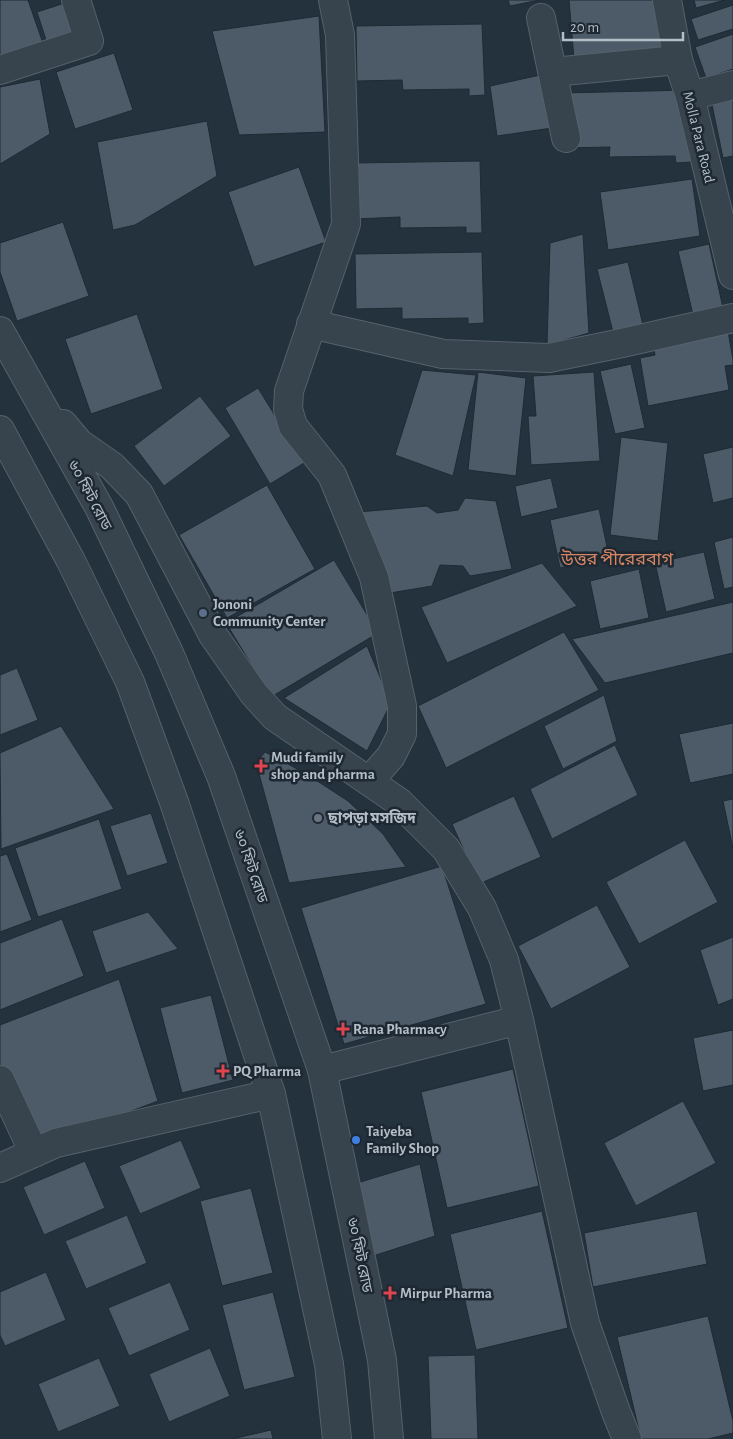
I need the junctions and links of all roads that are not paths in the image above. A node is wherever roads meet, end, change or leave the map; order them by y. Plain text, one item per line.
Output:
1 (76, 0) edge
2 (333, 0) edge
3 (667, 0) edge
4 (541, 18) dead end
5 (678, 60) junction
6 (0, 70) edge
7 (552, 72) junction
8 (733, 85) edge
9 (690, 96) junction
10 (566, 138) dead end
11 (733, 274) edge
12 (733, 318) edge
13 (311, 324) junction
14 (0, 331) edge
15 (29, 385) junction
16 (0, 430) edge
17 (370, 780) junction
18 (519, 1020) junction
19 (322, 1070) junction
20 (0, 1080) edge
21 (271, 1094) junction
22 (34, 1153) junction
23 (0, 1168) edge
24 (337, 1439) edge
25 (389, 1439) edge
26 (627, 1439) edge

1 - 6 street
2 - 13 street
3 - 5 street, Molla Para Road
4 - 7 street
5 - 7 street
5 - 9 street, Molla Para Road
7 - 10 street
8 - 9 street
9 - 11 street, Molla Para Road
12 - 13 street
13 - 17 street
14 - 15 street, ৬০ ফিট রোড
15 - 17 street
15 - 19 street, ৬০ ফিট রোড
16 - 21 street
17 - 18 street
18 - 19 street
18 - 26 street
19 - 25 street, ৬০ ফিট রোড
20 - 22 street
21 - 22 street
21 - 24 street
22 - 23 street

